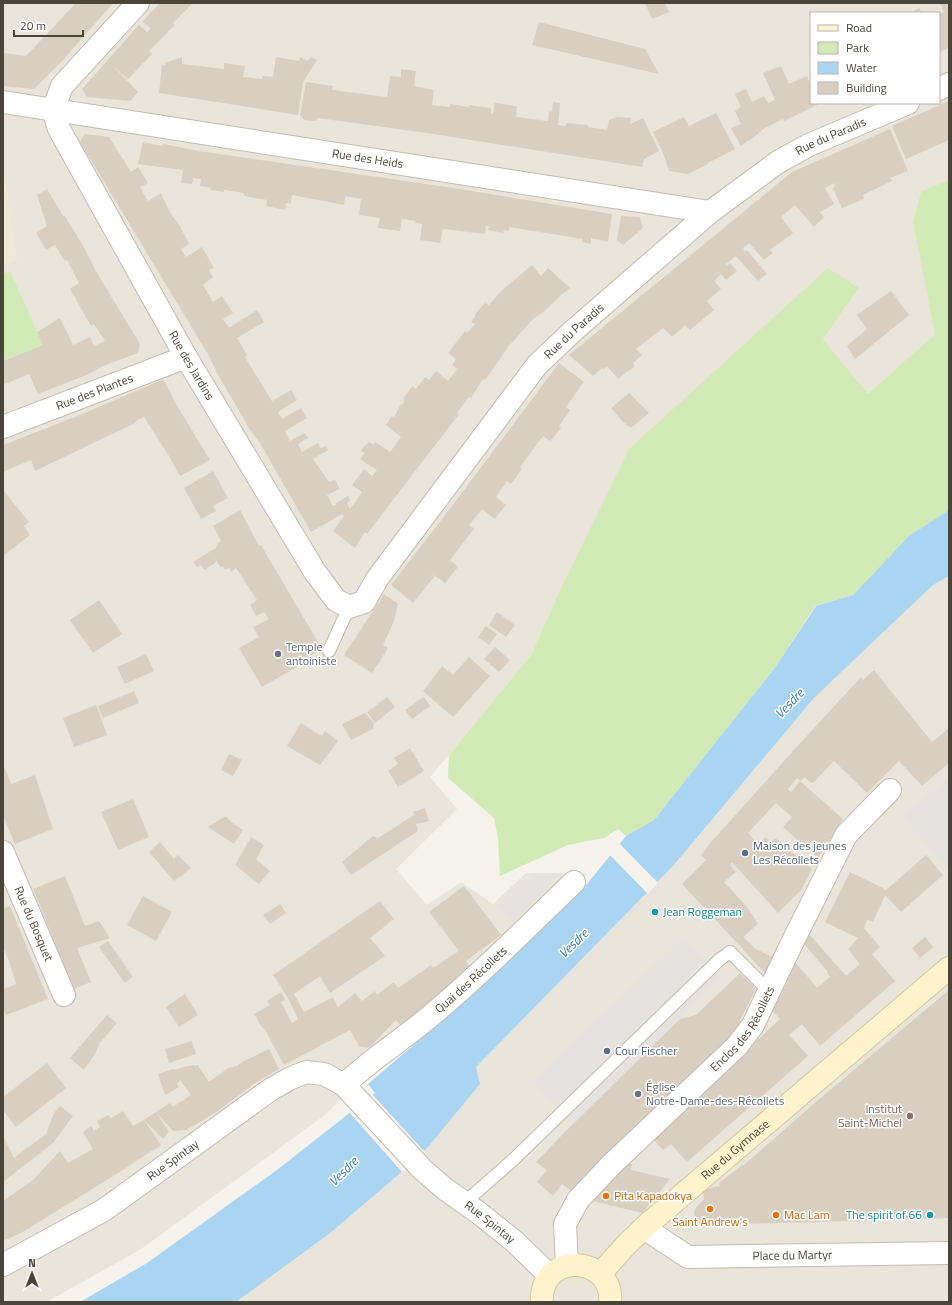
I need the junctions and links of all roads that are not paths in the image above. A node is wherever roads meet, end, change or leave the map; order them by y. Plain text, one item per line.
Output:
1 (138, 3) edge
2 (949, 84) edge
3 (940, 88) edge
4 (3, 102) edge
5 (906, 104) edge
6 (53, 110) junction
7 (710, 212) junction
8 (186, 357) junction
9 (3, 427) edge
10 (349, 607) junction
11 (328, 651) dead end
12 (890, 790) dead end
13 (3, 852) edge
14 (574, 882) dead end
15 (949, 968) edge
16 (769, 991) junction
17 (64, 995) dead end
18 (350, 1093) junction
19 (464, 1203) junction
20 (644, 1228) junction
21 (949, 1253) edge
22 (3, 1265) edge
23 (558, 1271) junction
24 (600, 1274) junction
25 (542, 1302) edge
26 (610, 1302) edge

1 - 6 street
2 - 3 street
4 - 6 street, Rue des Heids
5 - 7 street, Rue du Paradis
6 - 7 street, Rue des Heids
6 - 8 street, Rue des Jardins
7 - 10 street, Rue du Paradis
8 - 9 street, Rue des Plantes
8 - 10 street, Rue des Jardins
10 - 11 lane
12 - 16 street, Enclos des Récollets
13 - 17 street, Rue du Bosquet
14 - 18 street, Quai des Récollets
15 - 20 street, Rue du Gymnase
16 - 19 lane
16 - 23 street, Enclos des Récollets
18 - 19 street, Rue Spintay
18 - 22 street, Rue Spintay
19 - 23 street, Rue Spintay
20 - 21 street, Place du Martyr
20 - 24 street, Rue du Gymnase
23 - 24 street
23 - 25 street
24 - 26 street

